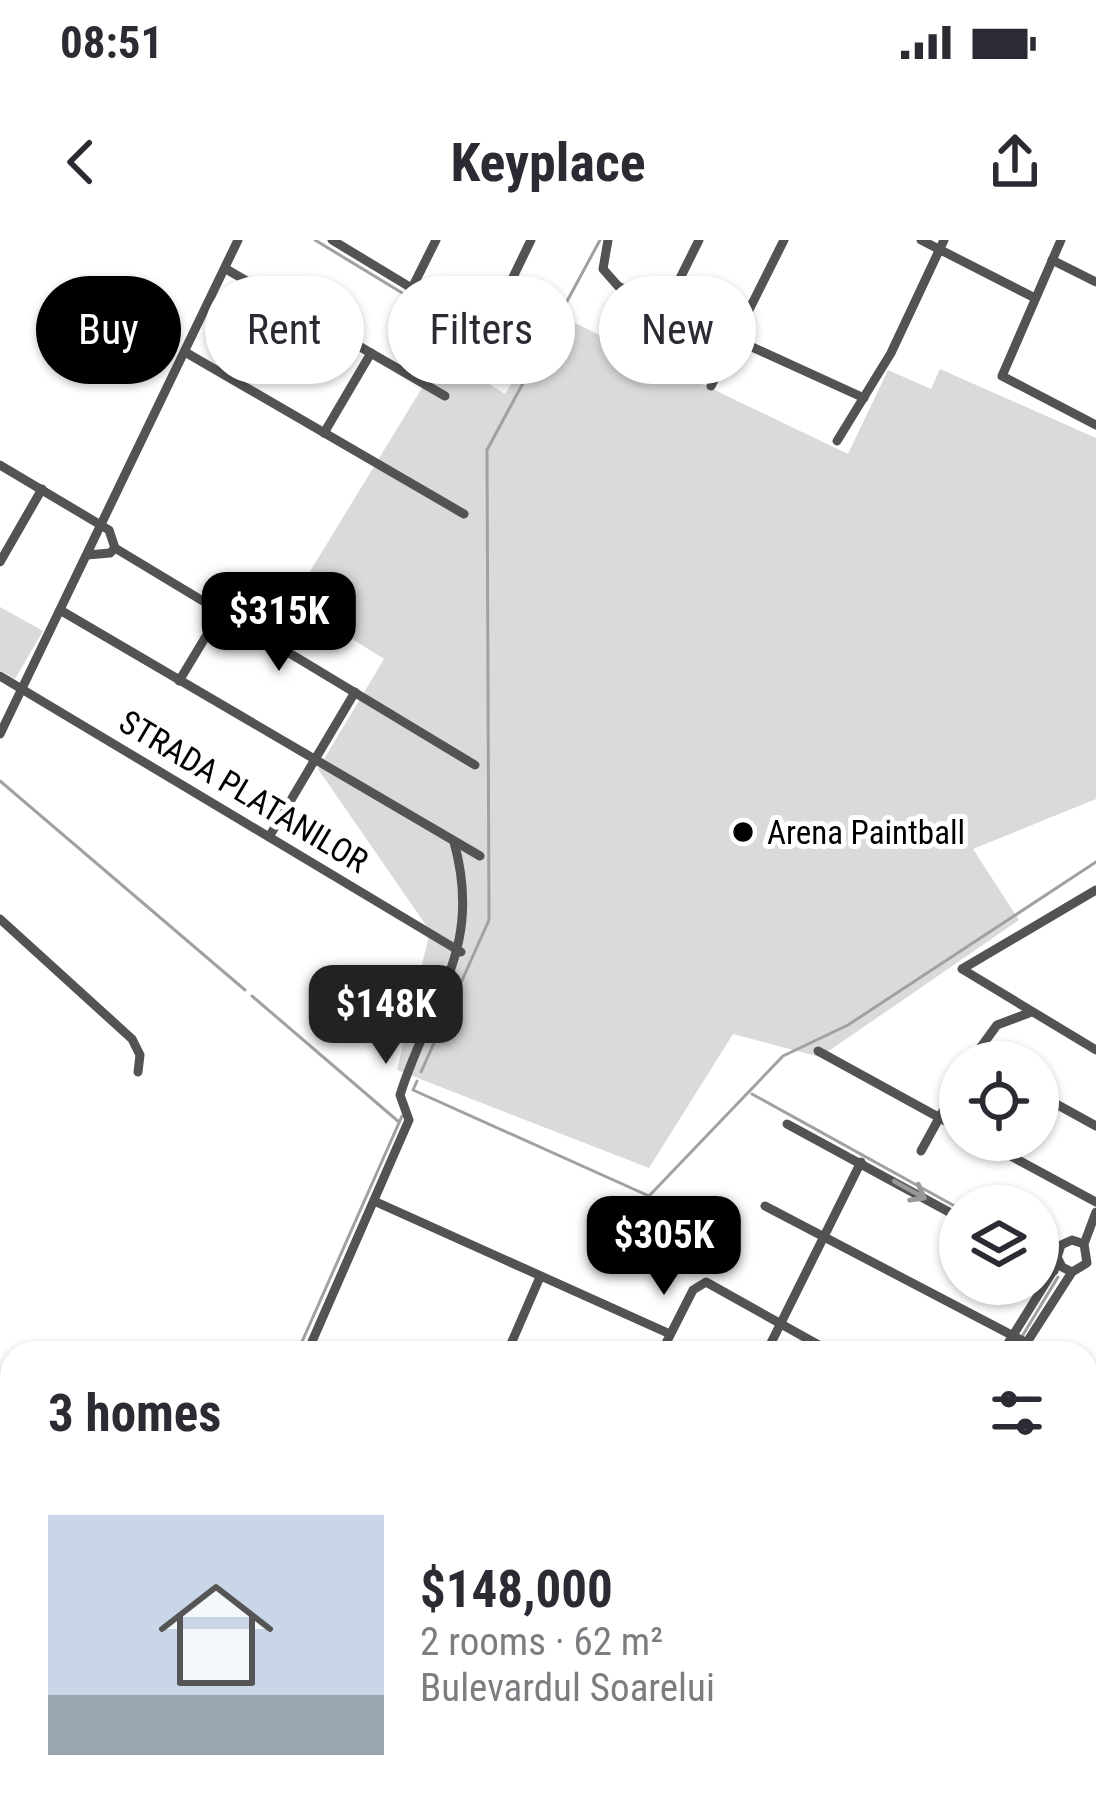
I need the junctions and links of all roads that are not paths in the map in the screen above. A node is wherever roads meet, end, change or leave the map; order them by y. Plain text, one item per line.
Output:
1 (238, 240) edge
2 (436, 240) edge
3 (531, 240) edge
4 (608, 240) edge
5 (699, 240) edge
6 (784, 240) edge
7 (921, 240) edge
8 (1061, 240) edge
9 (338, 242) edge
10 (941, 245) edge
11 (1052, 260) junction
12 (226, 269) junction
13 (418, 276) edge
14 (514, 276) edge
15 (609, 276) edge
16 (681, 276) edge
17 (388, 279) edge
18 (1096, 282) edge
19 (756, 297) edge
20 (1035, 298) junction
21 (756, 349) edge
22 (185, 352) junction
23 (370, 353) junction
24 (445, 396) dead end
25 (863, 398) junction
26 (1096, 425) edge
27 (324, 433) junction
28 (837, 441) dead end
29 (0, 465) edge
30 (42, 489) junction
31 (464, 514) dead end
32 (102, 524) junction
33 (115, 548) junction
34 (86, 555) junction
35 (0, 562) edge
36 (60, 610) junction
37 (220, 613) junction
38 (0, 676) edge
39 (178, 681) junction
40 (22, 689) junction
41 (355, 692) junction
42 (0, 734) edge
43 (315, 760) junction
44 (475, 765) dead end
45 (269, 837) junction
46 (454, 842) junction
47 (480, 856) dead end
48 (1096, 890) edge
49 (0, 920) edge
50 (460, 952) junction
51 (1029, 1013) junction
52 (986, 1041) edge
53 (818, 1051) dead end
54 (1096, 1051) edge
55 (139, 1072) dead end
56 (1059, 1106) edge
57 (939, 1118) joint
58 (787, 1124) dead end
59 (1096, 1126) edge
60 (921, 1151) dead end
61 (1020, 1161) edge
62 (861, 1162) junction
63 (374, 1201) junction
64 (1096, 1202) edge
65 (765, 1206) dead end
66 (939, 1206) edge
67 (1096, 1212) edge
68 (823, 1235) junction
69 (1059, 1249) edge
70 (1090, 1253) edge
71 (1059, 1268) edge
72 (1072, 1272) junction
73 (540, 1277) junction
74 (1038, 1305) edge
75 (780, 1323) junction
76 (670, 1334) junction
77 (312, 1341) edge
78 (512, 1341) edge
79 (667, 1341) edge
80 (772, 1341) edge
81 (812, 1341) edge
82 (1014, 1341) edge
83 (1020, 1341) edge
84 (1021, 1341) edge

1 - 12 street
2 - 13 street
3 - 14 street
4 - 15 street
5 - 16 street
6 - 19 street
7 - 10 street
8 - 11 street
9 - 17 street
10 - 20 street
10 - 25 street
11 - 18 street
11 - 20 street
12 - 22 street
12 - 23 street
20 - 26 street
21 - 25 street
22 - 27 street
22 - 32 street
23 - 24 street
23 - 27 street
25 - 28 street
27 - 31 street
29 - 30 street
30 - 32 street
30 - 35 street
32 - 33 street
32 - 34 street
33 - 34 street
33 - 37 street
34 - 36 street
36 - 39 street
36 - 40 street
37 - 39 street
37 - 41 street
38 - 40 street, STRADA PLATANILOR
39 - 43 street
40 - 42 street
40 - 45 street, STRADA PLATANILOR
41 - 43 street
41 - 44 street
43 - 45 street
43 - 46 street
45 - 50 street, STRADA PLATANILOR
46 - 47 street
46 - 50 street
48 - 51 street
49 - 55 street
50 - 63 street
51 - 52 street
51 - 54 street
53 - 57 street
56 - 59 street
57 - 60 street
58 - 62 street
61 - 64 street
62 -> 66 street
62 - 68 street
63 - 73 street
63 - 77 street
65 - 68 street
67 - 70 street
68 - 75 street
68 - 82 street
69 - 70 street
70 - 72 street
71 - 72 street
72 - 84 street
73 - 76 street
73 - 78 street
74 - 83 street
75 - 76 street
75 - 80 street
75 - 81 street
76 - 79 street

